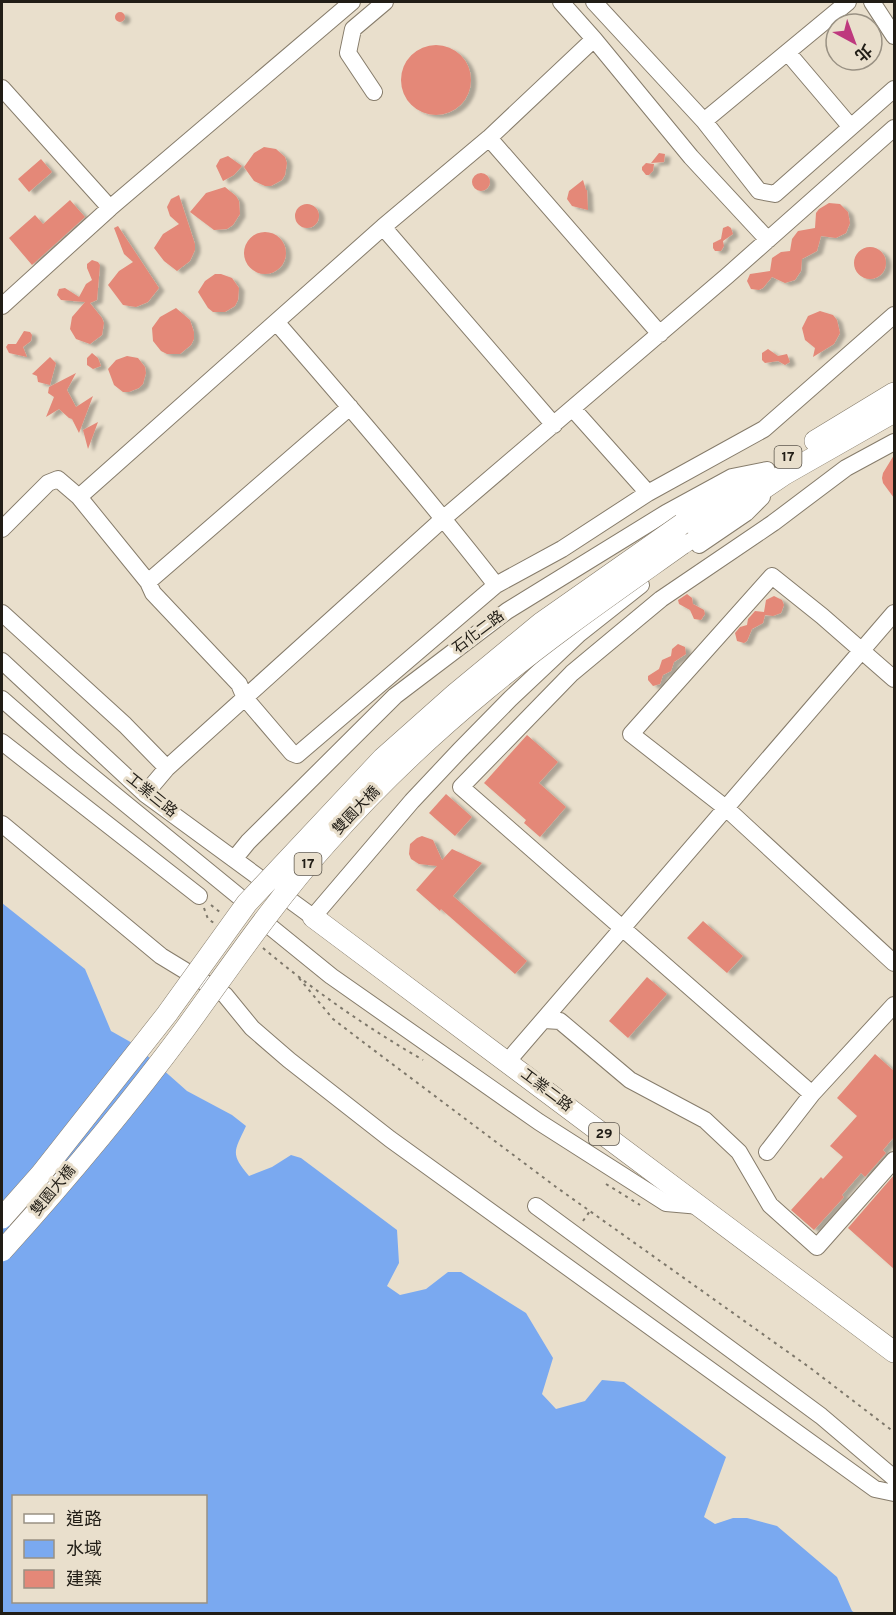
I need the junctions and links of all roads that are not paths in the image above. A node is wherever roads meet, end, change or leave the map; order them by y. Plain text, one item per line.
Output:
1 (352, 2) edge
2 (385, 2) edge
3 (561, 2) edge
4 (848, 2) edge
5 (872, 2) edge
6 (599, 3) edge
7 (894, 36) edge
8 (594, 39) junction
9 (788, 53) junction
10 (2, 88) edge
11 (894, 89) edge
12 (374, 92) dead end
13 (705, 121) junction
14 (850, 126) junction
15 (894, 128) edge
16 (489, 138) junction
17 (110, 208) junction
18 (383, 227) junction
19 (768, 240) junction
20 (2, 306) edge
21 (894, 315) edge
22 (277, 323) junction
23 (660, 334) junction
24 (894, 393) edge
25 (350, 406) junction
26 (573, 409) junction
27 (894, 412) edge
28 (554, 425) junction
29 (894, 442) edge
30 (776, 472) junction
31 (648, 493) junction
32 (79, 497) junction
33 (444, 518) junction
34 (2, 529) edge
35 (682, 534) junction
36 (148, 582) junction
37 (496, 585) junction
38 (2, 613) edge
39 (894, 614) edge
40 (862, 650) junction
41 (2, 661) edge
42 (894, 679) edge
43 (245, 698) junction
44 (2, 699) edge
45 (2, 742) edge
46 (166, 768) junction
47 (145, 794) junction
48 (727, 809) junction
49 (2, 824) edge
50 (235, 858) junction
51 (199, 896) road end
52 (247, 903) junction
53 (313, 917) junction
54 (262, 920) junction
55 (624, 928) junction
56 (894, 963) edge
57 (894, 1005) edge
58 (544, 1020) junction
59 (507, 1062) junction
60 (812, 1094) junction
61 (766, 1152) dead end
62 (894, 1160) edge
63 (536, 1206) dead end
64 (700, 1206) junction
65 (2, 1218) edge
66 (2, 1251) edge
67 (894, 1352) edge
68 (894, 1478) edge
69 (894, 1493) edge

1 - 17 street
2 - 12 street
3 - 8 street
4 - 9 street
5 - 7 street
6 - 13 street
8 - 16 street
8 - 19 street
9 - 13 street
9 - 14 street
10 - 17 street
11 - 14 street
13 - 14 street
15 - 19 street
16 - 18 street
16 - 23 street
17 - 20 street
18 - 22 street
18 - 28 street
19 - 23 street
21 - 31 street
22 - 25 street
22 - 32 street
23 - 26 street
24 - 30 main road, 石化二路 / 17
25 - 33 street
25 - 36 street
26 - 28 street
26 - 31 street
27 - 30 main road, 石化二路 / 17
28 - 33 street
29 - 55 street
30 - 35 main road, 石化二路 / 17
30 - 50 street, 石化二路
30 - 53 street, 石化二路
31 - 37 street
32 - 34 street
32 - 36 street
33 - 37 street
33 - 43 street
35 - 52 main road, 雙園大橋 / 17, bridge
35 - 54 main road, 雙園大橋 / 17, bridge
36 - 43 street
37 - 43 street
38 - 46 street
39 - 40 street
40 - 42 street
40 - 48 street
40 - 48 street
41 - 47 street, 工業三路
43 - 46 street
44 - 52 street
45 - 51 street
46 - 47 street
47 - 50 street, 工業三路
48 - 55 street
48 - 56 street
49 - 69 street
50 - 53 street, 工業三路
52 - 65 main road, 雙園大橋 / 17, bridge
53 - 59 main road, 工業二路 / 29
54 - 64 street
54 - 66 main road, 雙園大橋 / 17, bridge
55 - 58 street
55 - 60 street
57 - 60 street
58 - 59 street
58 - 62 street
59 - 64 main road, 工業二路 / 29
60 - 61 street
63 - 68 street
64 - 67 main road, 工業二路 / 29

